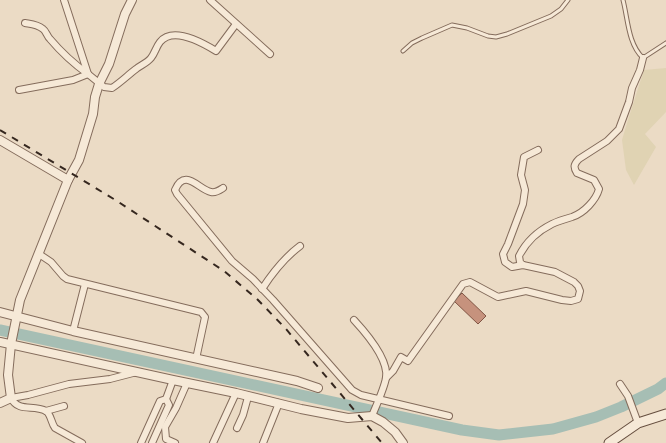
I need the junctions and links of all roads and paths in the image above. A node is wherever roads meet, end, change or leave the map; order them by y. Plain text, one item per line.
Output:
1 (64, 0) edge
2 (132, 0) edge
3 (210, 0) edge
4 (568, 0) edge
5 (623, 0) edge
6 (25, 23) dead end
7 (236, 24) junction
8 (666, 43) edge
9 (403, 50) dead end
10 (270, 54) dead end
11 (643, 58) junction
12 (88, 74) junction
13 (99, 84) junction
14 (19, 90) dead end
15 (0, 140) edge
16 (538, 150) dead end
17 (68, 180) junction
18 (223, 188) dead end
19 (300, 246) dead end
20 (38, 254) junction
21 (523, 265) junction
22 (85, 284) junction
23 (262, 289) junction
24 (0, 312) edge
25 (16, 318) junction
26 (354, 320) dead end
27 (73, 331) junction
28 (11, 341) junction
29 (0, 342) edge
30 (196, 359) junction
31 (138, 372) junction
32 (386, 378) junction
33 (173, 380) junction
34 (187, 383) junction
35 (620, 384) dead end
36 (318, 388) dead end
37 (236, 393) junction
38 (248, 397) junction
39 (11, 398) junction
40 (166, 399) junction
41 (378, 400) junction
42 (0, 403) edge
43 (279, 403) junction
44 (64, 406) dead end
45 (46, 411) junction
46 (372, 414) junction
47 (666, 414) edge
48 (449, 416) dead end
49 (638, 423) junction
50 (237, 428) dead end
51 (82, 443) edge
52 (141, 443) edge
53 (152, 443) edge
54 (175, 443) edge
55 (214, 443) edge
56 (263, 443) edge
57 (403, 443) edge
58 (609, 443) edge

1 - 12 street
2 - 13 street
3 - 7 street
4 - 9 lane
5 - 11 lane
6 - 12 street
7 - 10 street
7 - 13 street
8 - 11 lane
11 - 21 street
12 - 13 street
12 - 14 street
13 - 17 street
15 - 17 street
16 - 21 street
17 - 20 street
18 - 23 street
19 - 23 street
20 - 22 street
20 - 25 street
21 - 32 street
22 - 27 street
22 - 30 street
23 - 41 street
24 - 25 street
25 - 27 street
25 - 28 street
26 - 32 street
27 - 30 street
28 - 29 street
28 - 31 street
28 - 39 street
30 - 36 street
31 - 33 street
31 - 39 street
32 - 41 street
33 - 34 street
33 - 40 street
34 - 37 street
34 - 54 street
35 - 49 street
37 - 38 street
37 - 55 street
38 - 43 street
38 - 50 street
39 - 42 street
39 - 45 street
40 - 52 street
40 - 53 street
41 - 46 street
41 - 48 street
43 - 46 street
43 - 56 street
44 - 45 street
45 - 51 street
46 - 57 street
47 - 49 main road
49 - 58 main road

